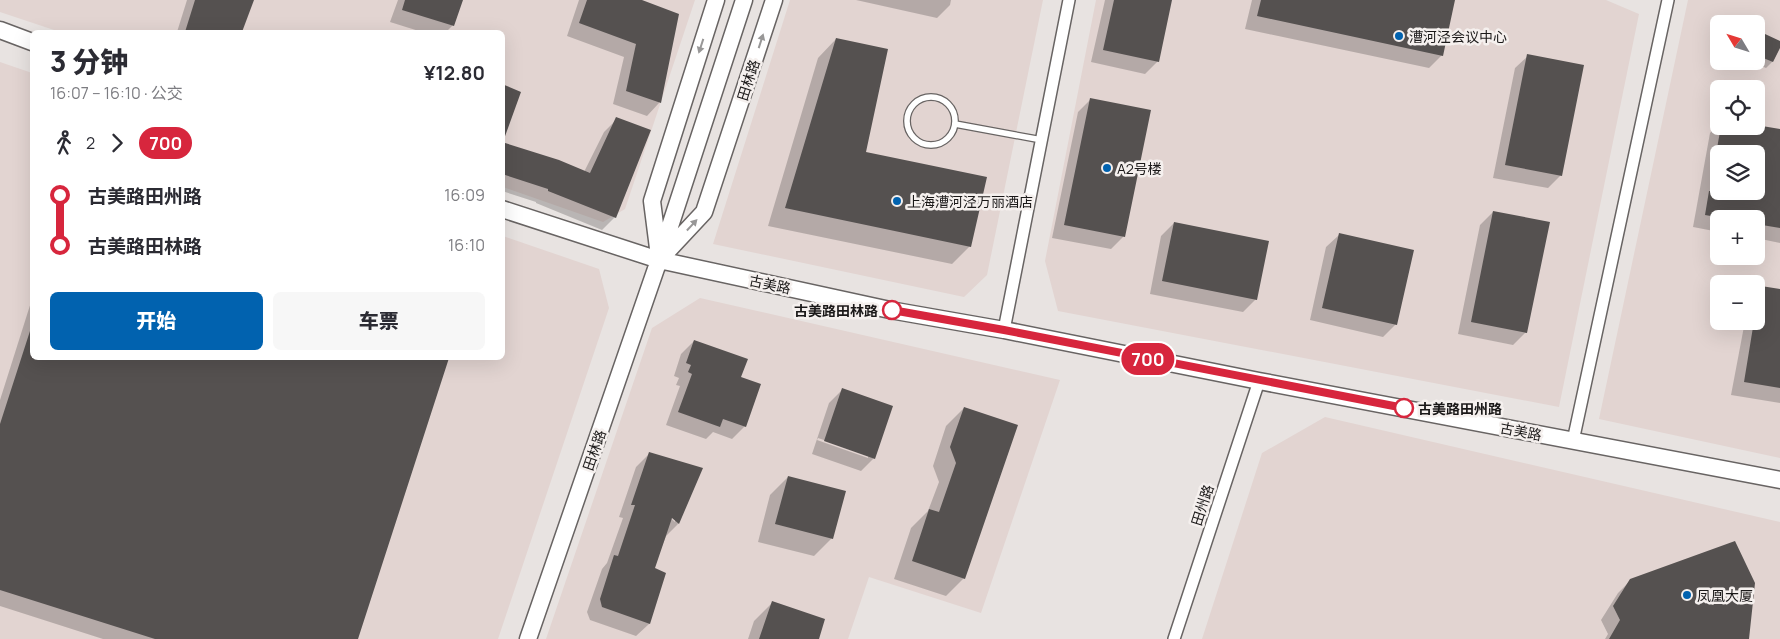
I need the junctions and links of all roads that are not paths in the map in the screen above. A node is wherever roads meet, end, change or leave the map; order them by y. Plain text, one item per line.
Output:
1 (716, 0) edge
2 (744, 0) edge
3 (774, 0) edge
4 (1069, 0) edge
5 (1668, 0) edge
6 (0, 30) edge
7 (30, 41) edge
8 (955, 124) junction
9 (1042, 140) junction
10 (505, 210) edge
11 (659, 260) junction
12 (1004, 330) junction
13 (1259, 381) junction
14 (1573, 441) junction
15 (1780, 480) edge
16 (528, 639) edge
17 (1174, 639) edge

1 -> 11 street, 田林路
2 - 11 street, 田林路
11 -> 3 street, 田林路
4 - 9 street
5 - 14 street
6 - 7 street
8 - 8 lane
8 - 9 lane
9 - 12 street
10 - 11 street, 古美路
11 - 12 street, 古美路
11 - 16 street, 田林路
12 - 13 street, 古美路
13 - 14 street, 古美路
13 - 17 street, 田州路
14 - 15 street, 古美路

